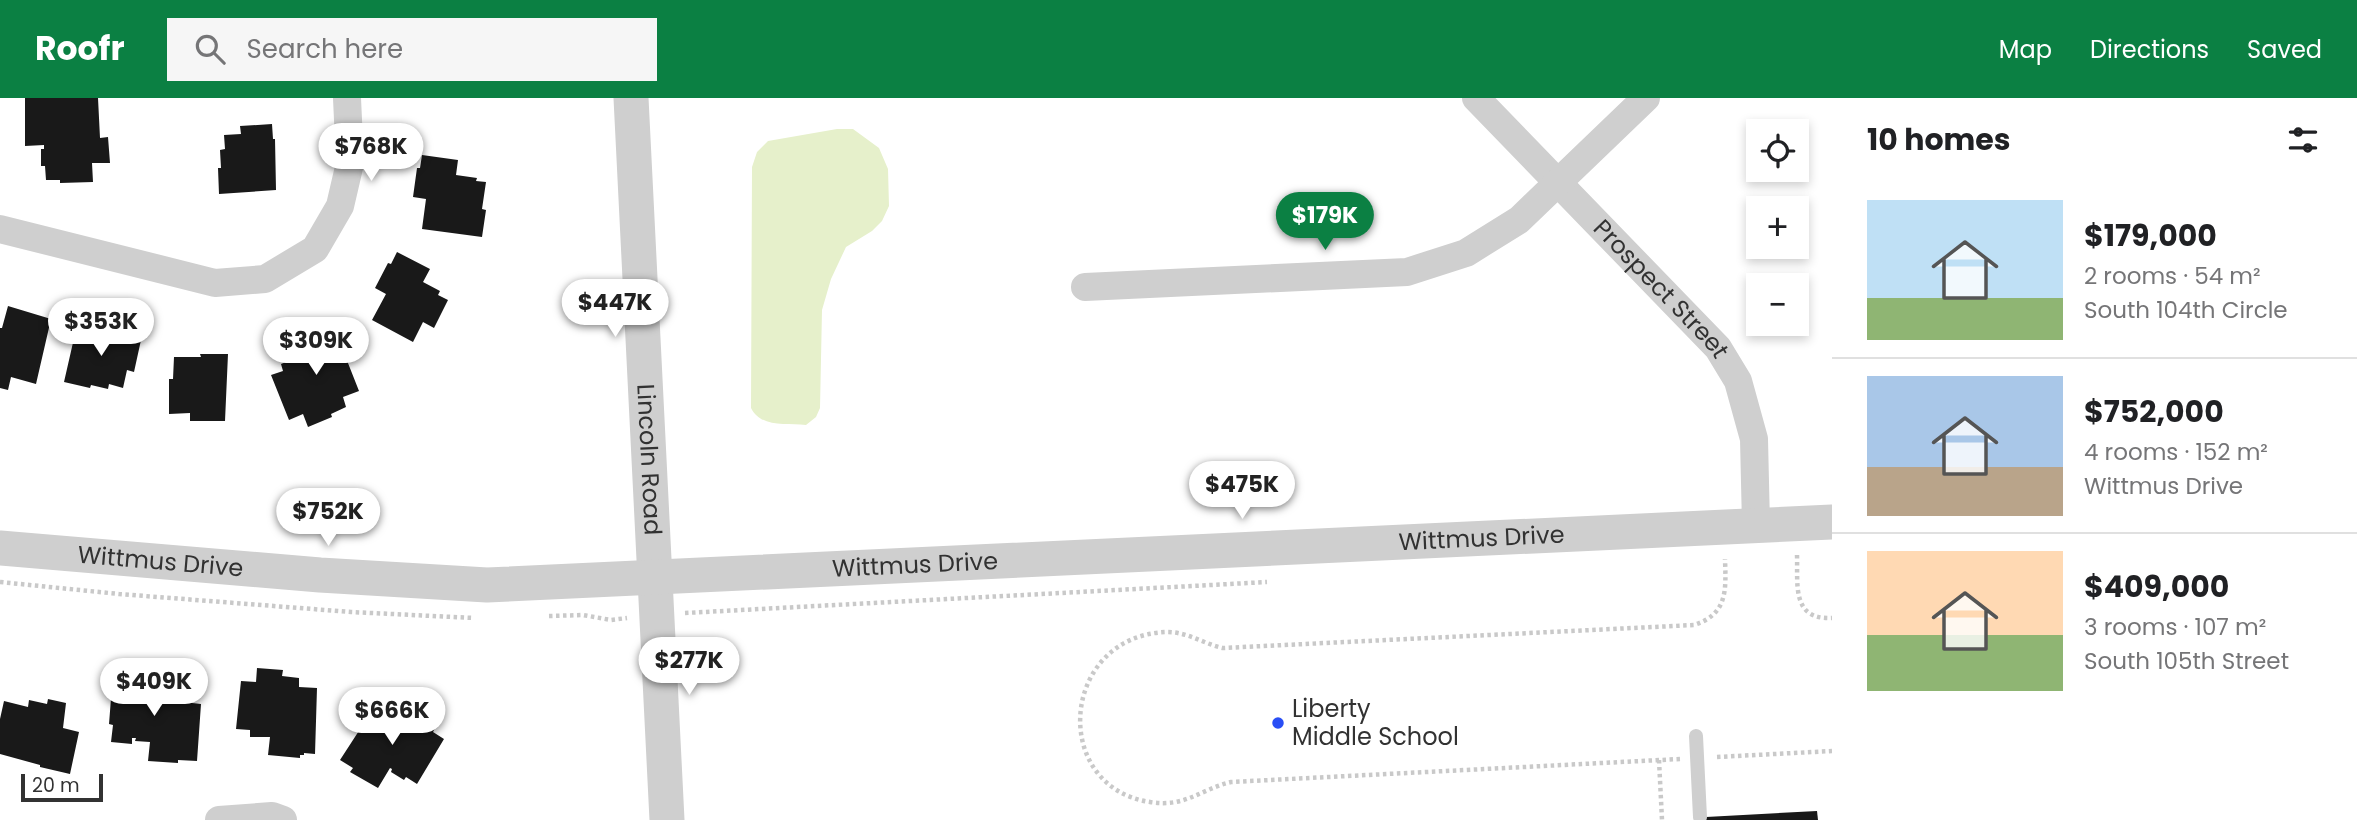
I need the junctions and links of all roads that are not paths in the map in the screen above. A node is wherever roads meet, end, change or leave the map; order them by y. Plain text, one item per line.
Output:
1 (347, 98) edge
2 (631, 98) edge
3 (1476, 98) edge
4 (1646, 98) edge
5 (1558, 183) junction
6 (0, 229) edge
7 (1085, 287) dead end
8 (1832, 522) edge
9 (1756, 525) junction
10 (0, 548) edge
11 (655, 576) junction
12 (1696, 736) dead end
13 (1700, 817) dead end
14 (219, 820) edge
15 (283, 820) edge
16 (667, 820) edge

1 - 6 street
2 - 11 street, Lincoln Road
3 - 5 street, Prospect Street
4 - 5 street
5 - 7 street
5 - 9 street, Prospect Street
8 - 9 street, Wittmus Drive
9 - 11 street, Wittmus Drive
10 - 11 street, Wittmus Drive
11 - 16 street, Lincoln Road
12 - 13 lane
14 - 15 street

